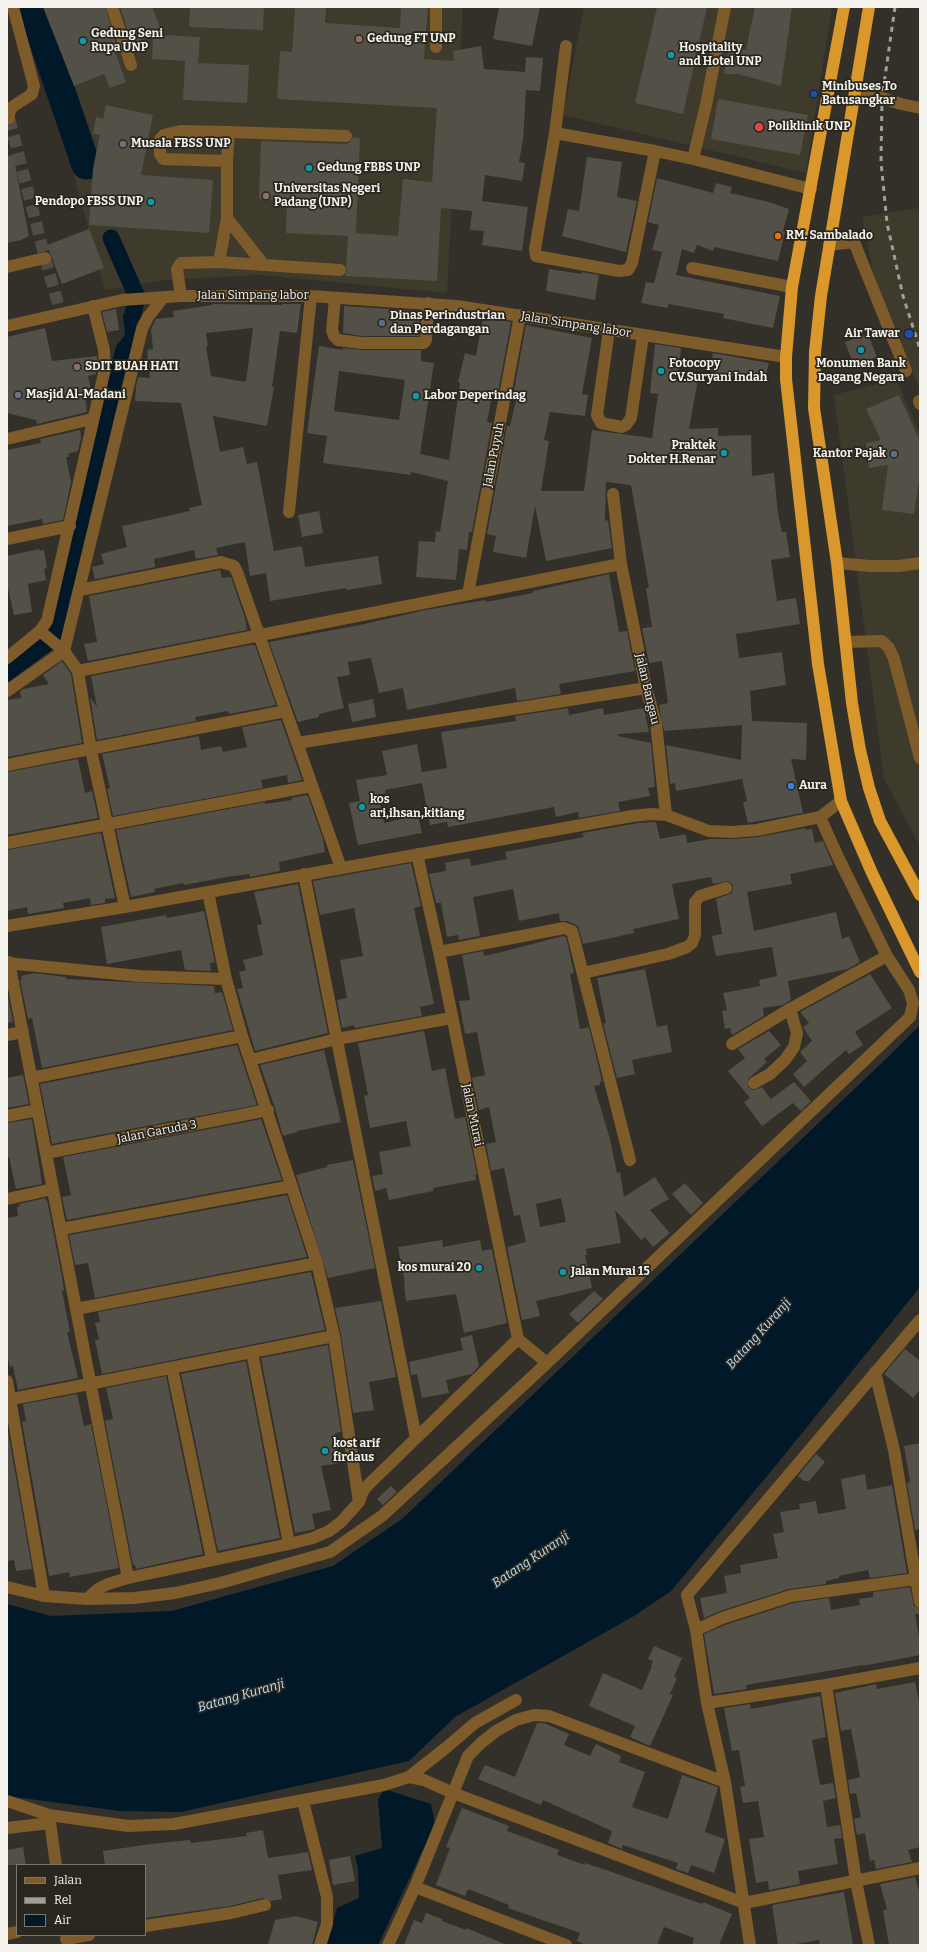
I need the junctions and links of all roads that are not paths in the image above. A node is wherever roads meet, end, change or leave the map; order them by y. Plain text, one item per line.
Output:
1 (13, 7) edge
2 (112, 7) edge
3 (436, 7) edge
4 (725, 7) edge
5 (844, 7) edge
6 (869, 7) edge
7 (566, 46) dead end
8 (436, 48) dead end
9 (131, 65) dead end
10 (855, 97) junction
11 (920, 108) edge
12 (9, 118) dead end
13 (229, 132) junction
14 (555, 133) junction
15 (346, 136) dead end
16 (655, 151) junction
17 (693, 159) junction
18 (227, 162) junction
19 (811, 189) junction
20 (227, 218) junction
21 (829, 246) junction
22 (45, 258) dead end
23 (219, 262) junction
24 (263, 264) junction
25 (7, 267) edge
26 (692, 268) dead end
27 (340, 270) dead end
28 (792, 287) junction
29 (181, 296) junction
30 (311, 296) junction
31 (163, 298) junction
32 (335, 298) junction
33 (428, 303) junction
34 (93, 306) junction
35 (520, 315) junction
36 (7, 326) edge
37 (609, 330) junction
38 (643, 336) junction
39 (786, 357) junction
40 (906, 372) dead end
41 (92, 419) junction
42 (7, 439) edge
43 (613, 494) dead end
44 (289, 512) dead end
45 (70, 526) junction
46 (7, 539) edge
47 (837, 563) junction
48 (920, 563) edge
49 (621, 564) junction
50 (80, 590) junction
51 (468, 594) junction
52 (41, 632) junction
53 (259, 635) junction
54 (845, 642) junction
55 (61, 648) junction
56 (7, 658) edge
57 (78, 671) junction
58 (646, 688) junction
59 (7, 690) edge
60 (286, 711) junction
61 (297, 743) junction
62 (91, 750) junction
63 (920, 758) edge
64 (7, 765) edge
65 (312, 786) junction
66 (841, 801) junction
67 (666, 815) junction
68 (820, 817) junction
69 (108, 825) junction
70 (7, 843) edge
71 (417, 854) junction
72 (341, 868) junction
73 (304, 874) junction
74 (726, 888) dead end
75 (208, 892) junction
76 (920, 894) edge
77 (124, 907) junction
78 (7, 926) edge
79 (439, 952) junction
80 (887, 956) junction
81 (8, 962) edge
82 (920, 972) edge
83 (583, 973) junction
84 (226, 979) junction
85 (790, 1009) junction
86 (451, 1018) junction
87 (23, 1032) junction
88 (7, 1036) edge
89 (242, 1036) junction
90 (337, 1039) junction
91 (732, 1044) dead end
92 (250, 1060) junction
93 (31, 1078) junction
94 (754, 1083) dead end
95 (38, 1110) junction
96 (268, 1110) junction
97 (7, 1116) edge
98 (46, 1153) junction
99 (630, 1160) dead end
100 (292, 1186) junction
101 (53, 1189) junction
102 (7, 1199) edge
103 (60, 1229) junction
104 (317, 1263) junction
105 (76, 1309) junction
106 (920, 1320) edge
107 (334, 1336) junction
108 (518, 1339) junction
109 (252, 1352) junction
110 (547, 1363) junction
111 (172, 1368) junction
112 (875, 1372) junction
113 (7, 1381) edge
114 (90, 1384) junction
115 (9, 1400) edge
116 (416, 1438) junction
117 (359, 1502) junction
118 (289, 1544) junction
119 (212, 1559) junction
120 (128, 1578) junction
121 (916, 1579) junction
122 (7, 1587) edge
123 (44, 1596) junction
124 (87, 1599) junction
125 (920, 1602) edge
126 (696, 1630) junction
127 (920, 1668) edge
128 (826, 1685) junction
129 (516, 1700) dead end
130 (707, 1703) junction
131 (408, 1777) junction
132 (725, 1782) junction
133 (453, 1793) junction
134 (7, 1801) edge
135 (303, 1801) junction
136 (50, 1819) junction
137 (7, 1828) edge
138 (56, 1864) edge
139 (920, 1868) edge
140 (856, 1881) junction
141 (415, 1886) junction
142 (744, 1904) junction
143 (265, 1905) dead end
144 (146, 1926) edge
145 (84, 1936) edge
146 (66, 1940) edge
147 (320, 1945) edge
148 (388, 1945) edge
149 (566, 1945) edge
150 (750, 1945) edge
151 (869, 1945) edge

1 - 12 street
2 - 9 street
3 - 8 street
4 - 17 street
5 - 19 highway
6 - 10 highway
7 - 14 street
10 - 11 street
10 - 21 highway
13 - 15 street
13 - 18 street
13 - 18 street
14 - 16 street
14 - 16 street
16 - 17 street
17 - 19 street
18 - 20 street
19 - 28 highway
20 - 23 street
20 - 24 street
21 - 40 street
21 - 47 highway
22 - 25 street
23 - 24 street
23 - 29 street
24 - 27 street
26 - 28 street
28 - 39 highway
29 - 30 street, Jalan Simpang labor
29 - 31 street, Jalan Simpang labor
30 - 32 street, Jalan Simpang labor
30 - 44 street
31 - 34 street, Jalan Simpang labor
31 - 50 street
32 - 33 street, Jalan Simpang labor
32 - 33 street
33 - 35 street, Jalan Simpang labor
34 - 36 street, Jalan Simpang labor
34 - 41 street
35 - 37 street, Jalan Simpang labor
35 - 51 street, Jalan Puyuh
37 - 38 street, Jalan Simpang labor
37 - 38 street
38 - 39 street, Jalan Simpang labor
39 - 66 highway
41 - 42 street
41 - 45 street
43 - 49 street, Jalan Bangau
45 - 46 street
45 - 52 street
47 - 48 street
47 - 54 highway
49 - 51 street
49 - 58 street, Jalan Bangau
50 - 53 street
50 - 55 street
51 - 53 street
52 - 55 street
52 - 56 street
53 - 57 street
53 - 60 street
54 - 63 street
54 - 76 highway
55 - 57 street
55 - 59 street
57 - 62 street
58 - 61 street
58 - 67 street, Jalan Bangau
60 - 61 street
60 - 62 street
61 - 65 street
62 - 64 street
62 - 69 street
65 - 69 street
65 - 72 street
66 - 68 street
66 - 82 highway
67 - 68 street
67 - 71 street
68 - 80 street
69 - 70 street
69 - 77 street
71 - 72 street
71 - 79 street, Jalan Murai
72 - 73 street
73 - 75 street
73 - 90 street
74 - 83 street
75 - 77 street
75 - 84 street
77 - 78 street
79 - 83 street
79 - 86 street, Jalan Murai
80 - 85 street
80 - 110 street
81 - 84 street
81 - 87 street
83 - 99 street
84 - 89 street
85 - 91 street
85 - 94 street
86 - 90 street
86 - 108 street, Jalan Murai
87 - 88 street
87 - 93 street
89 - 92 street
89 - 93 street
90 - 92 street
90 - 116 street
92 - 96 street
93 - 95 street
95 - 97 street
95 - 98 street
96 - 98 street, Jalan Garuda 3
96 - 100 street
98 - 101 street
100 - 103 street
100 - 104 street
101 - 102 street
101 - 103 street
103 - 105 street
104 - 105 street
104 - 107 street
105 - 114 street
106 - 112 street
107 - 109 street
107 - 117 street
108 - 110 street
108 - 116 street
109 - 111 street
109 - 118 street
110 - 124 street
111 - 114 street
111 - 119 street
112 - 121 street
112 - 126 street
113 - 115 street
114 - 115 street
114 - 120 street
115 - 123 street
116 - 117 street
117 - 118 street
118 - 119 street
119 - 120 street
120 - 124 street
121 - 125 street
121 - 126 street
122 - 123 street
123 - 124 street
126 - 130 street
127 - 128 street
128 - 130 street
128 - 140 street
129 - 131 street
130 - 132 street
131 - 133 street
131 - 135 street
132 - 133 street
132 - 142 street
133 - 141 street
133 - 142 street
134 - 136 street
135 - 136 street
135 - 147 street
136 - 137 street
136 - 138 street
139 - 140 street
140 - 142 street
140 - 151 street
141 - 148 street
141 - 149 street
142 - 150 street
143 - 144 street
145 - 146 street

